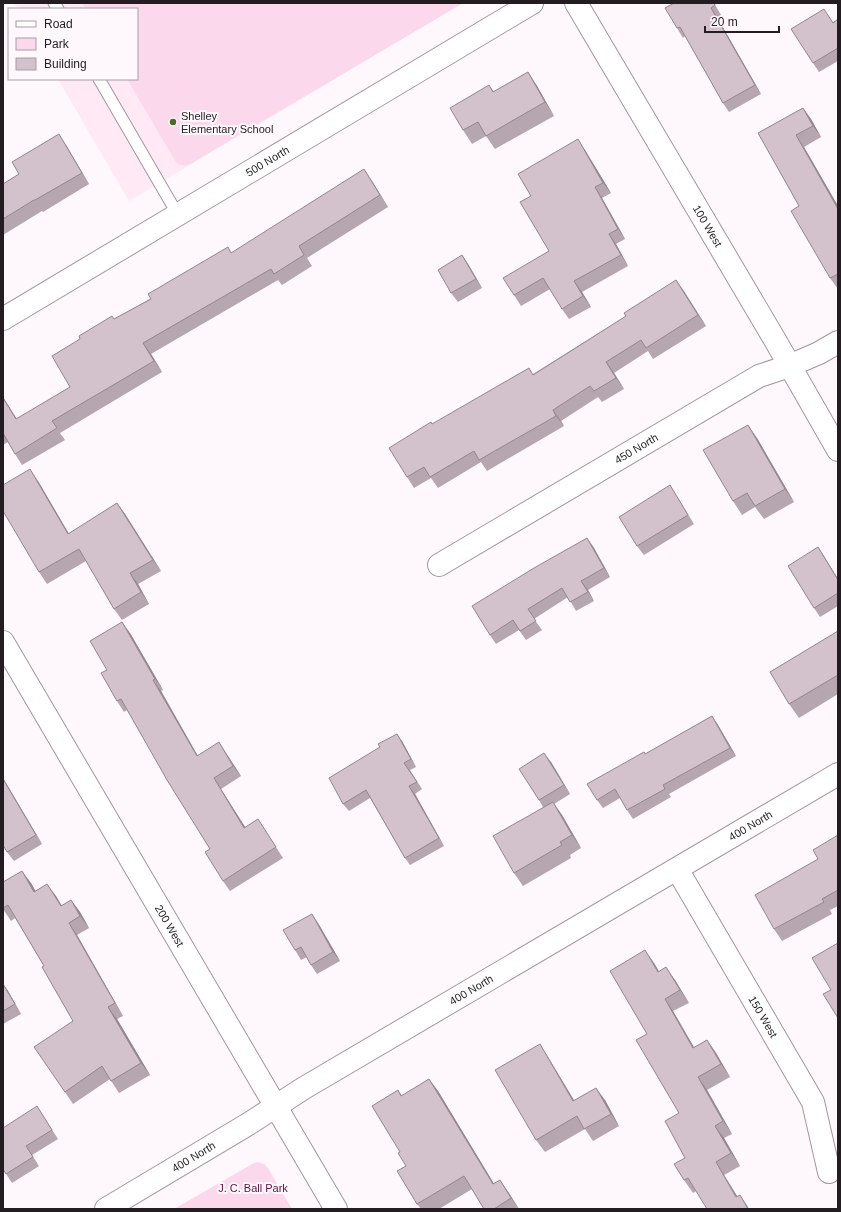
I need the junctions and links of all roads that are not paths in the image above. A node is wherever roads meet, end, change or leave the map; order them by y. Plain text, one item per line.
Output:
1 (532, 3) edge
2 (576, 3) edge
3 (100, 80) edge
4 (178, 215) junction
5 (3, 318) edge
6 (838, 342) edge
7 (789, 366) junction
8 (838, 450) edge
9 (439, 564) dead end
10 (3, 642) edge
11 (838, 774) edge
12 (677, 869) junction
13 (276, 1107) junction
14 (828, 1172) dead end
15 (106, 1209) edge
16 (336, 1209) edge

1 - 4 street, 500 North
2 - 7 street, 100 West
3 - 4 lane
4 - 5 street, 500 North
6 - 7 street, 450 North
7 - 8 street, 100 West
7 - 9 street, 450 North
10 - 13 street, 200 West
11 - 12 street, 400 North
12 - 13 street, 400 North
12 - 14 street, 150 West
13 - 15 street, 400 North
13 - 16 street, 200 West

